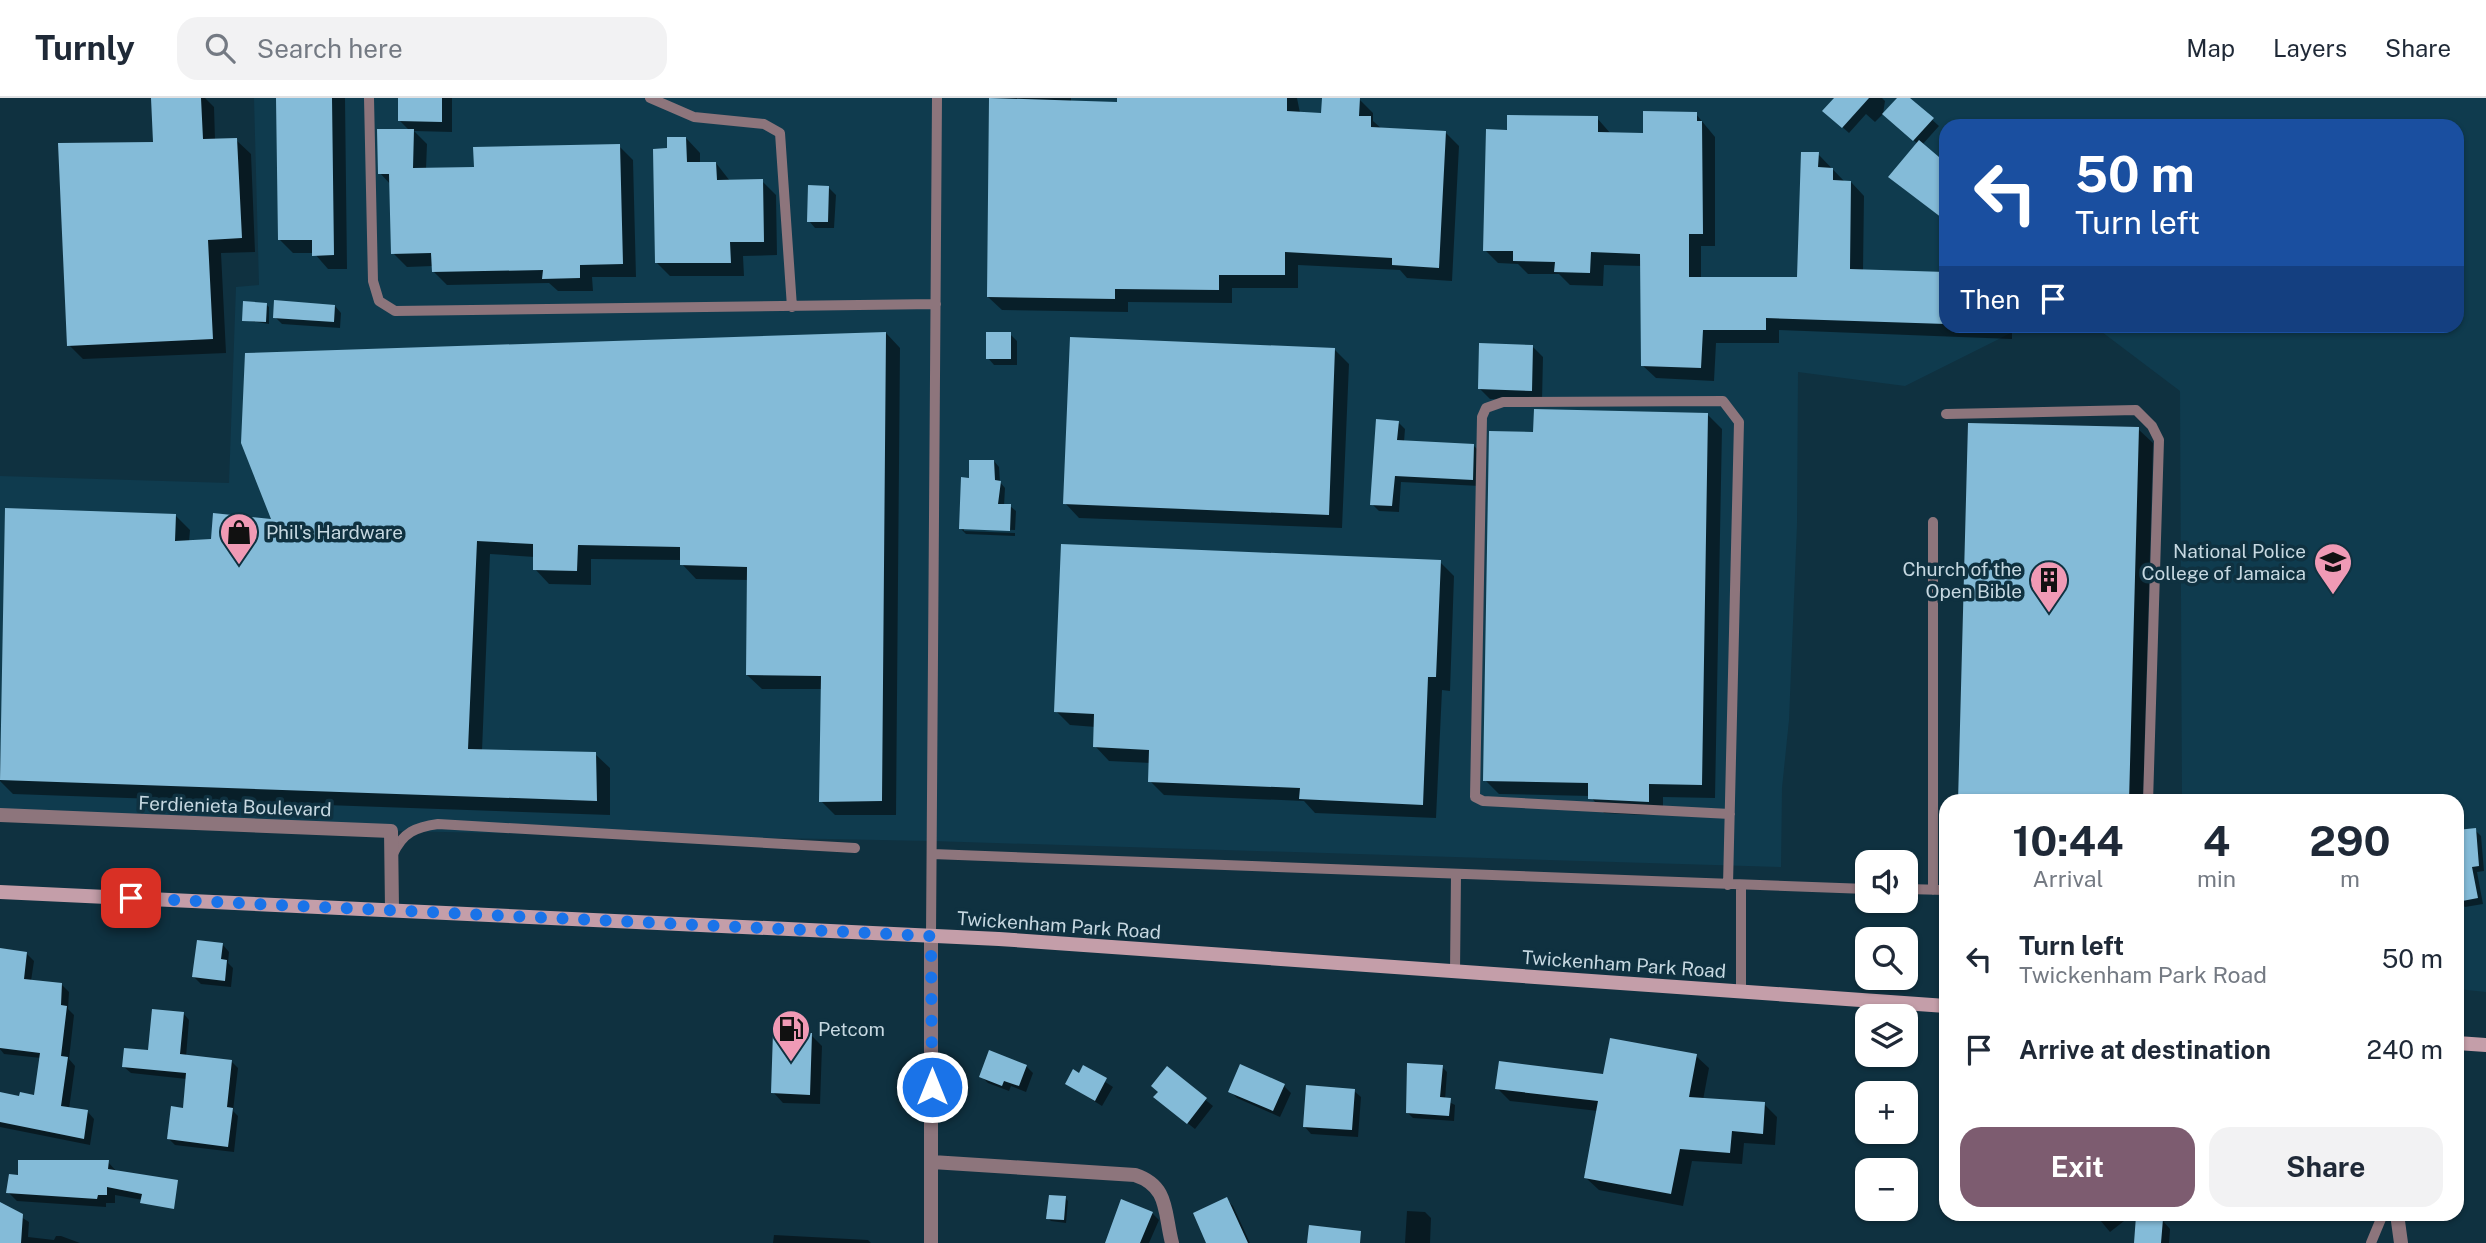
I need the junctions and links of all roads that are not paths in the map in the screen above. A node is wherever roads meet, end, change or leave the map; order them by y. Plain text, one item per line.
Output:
1 (369, 98) edge
2 (650, 98) edge
3 (937, 98) edge
4 (936, 304) junction
5 (792, 307) junction
6 (1946, 414) dead end
7 (1933, 522) dead end
8 (2148, 794) edge
9 (1730, 814) junction
10 (0, 815) edge
11 (855, 848) dead end
12 (932, 854) junction
13 (391, 858) junction
14 (1456, 874) junction
15 (1728, 885) junction
16 (1741, 886) junction
17 (1855, 889) edge
18 (1918, 889) edge
19 (1933, 890) junction
20 (1939, 890) edge
21 (0, 892) edge
22 (392, 909) junction
23 (931, 936) junction
24 (1455, 971) junction
25 (1741, 992) junction
26 (1939, 1006) edge
27 (2464, 1043) edge
28 (2486, 1045) edge
29 (932, 1162) junction
30 (2380, 1221) edge
31 (2398, 1221) edge
32 (930, 1243) edge
33 (1172, 1243) edge
34 (2371, 1243) edge
35 (2401, 1243) edge

1 - 5 lane
2 - 5 lane
3 - 4 lane
4 - 5 lane
4 - 12 lane
6 - 8 lane
7 - 19 lane
9 - 9 lane
9 - 15 lane
10 - 13 street, Ferdienieta Boulevard
11 - 13 lane
12 - 14 lane
12 - 23 lane
13 - 22 street, Ferdienieta Boulevard
14 - 15 lane
14 - 24 lane
15 - 16 lane
16 - 17 lane
16 - 25 lane
18 - 19 lane
19 - 20 lane
21 - 22 main road, Twickenham Park Road
22 - 23 main road, Twickenham Park Road
23 - 24 main road, Twickenham Park Road
23 - 29 street
24 - 25 main road, Twickenham Park Road
25 - 26 main road, Twickenham Park Road
27 - 28 main road
29 - 32 street
29 - 33 street
30 - 34 lane
31 - 35 street

